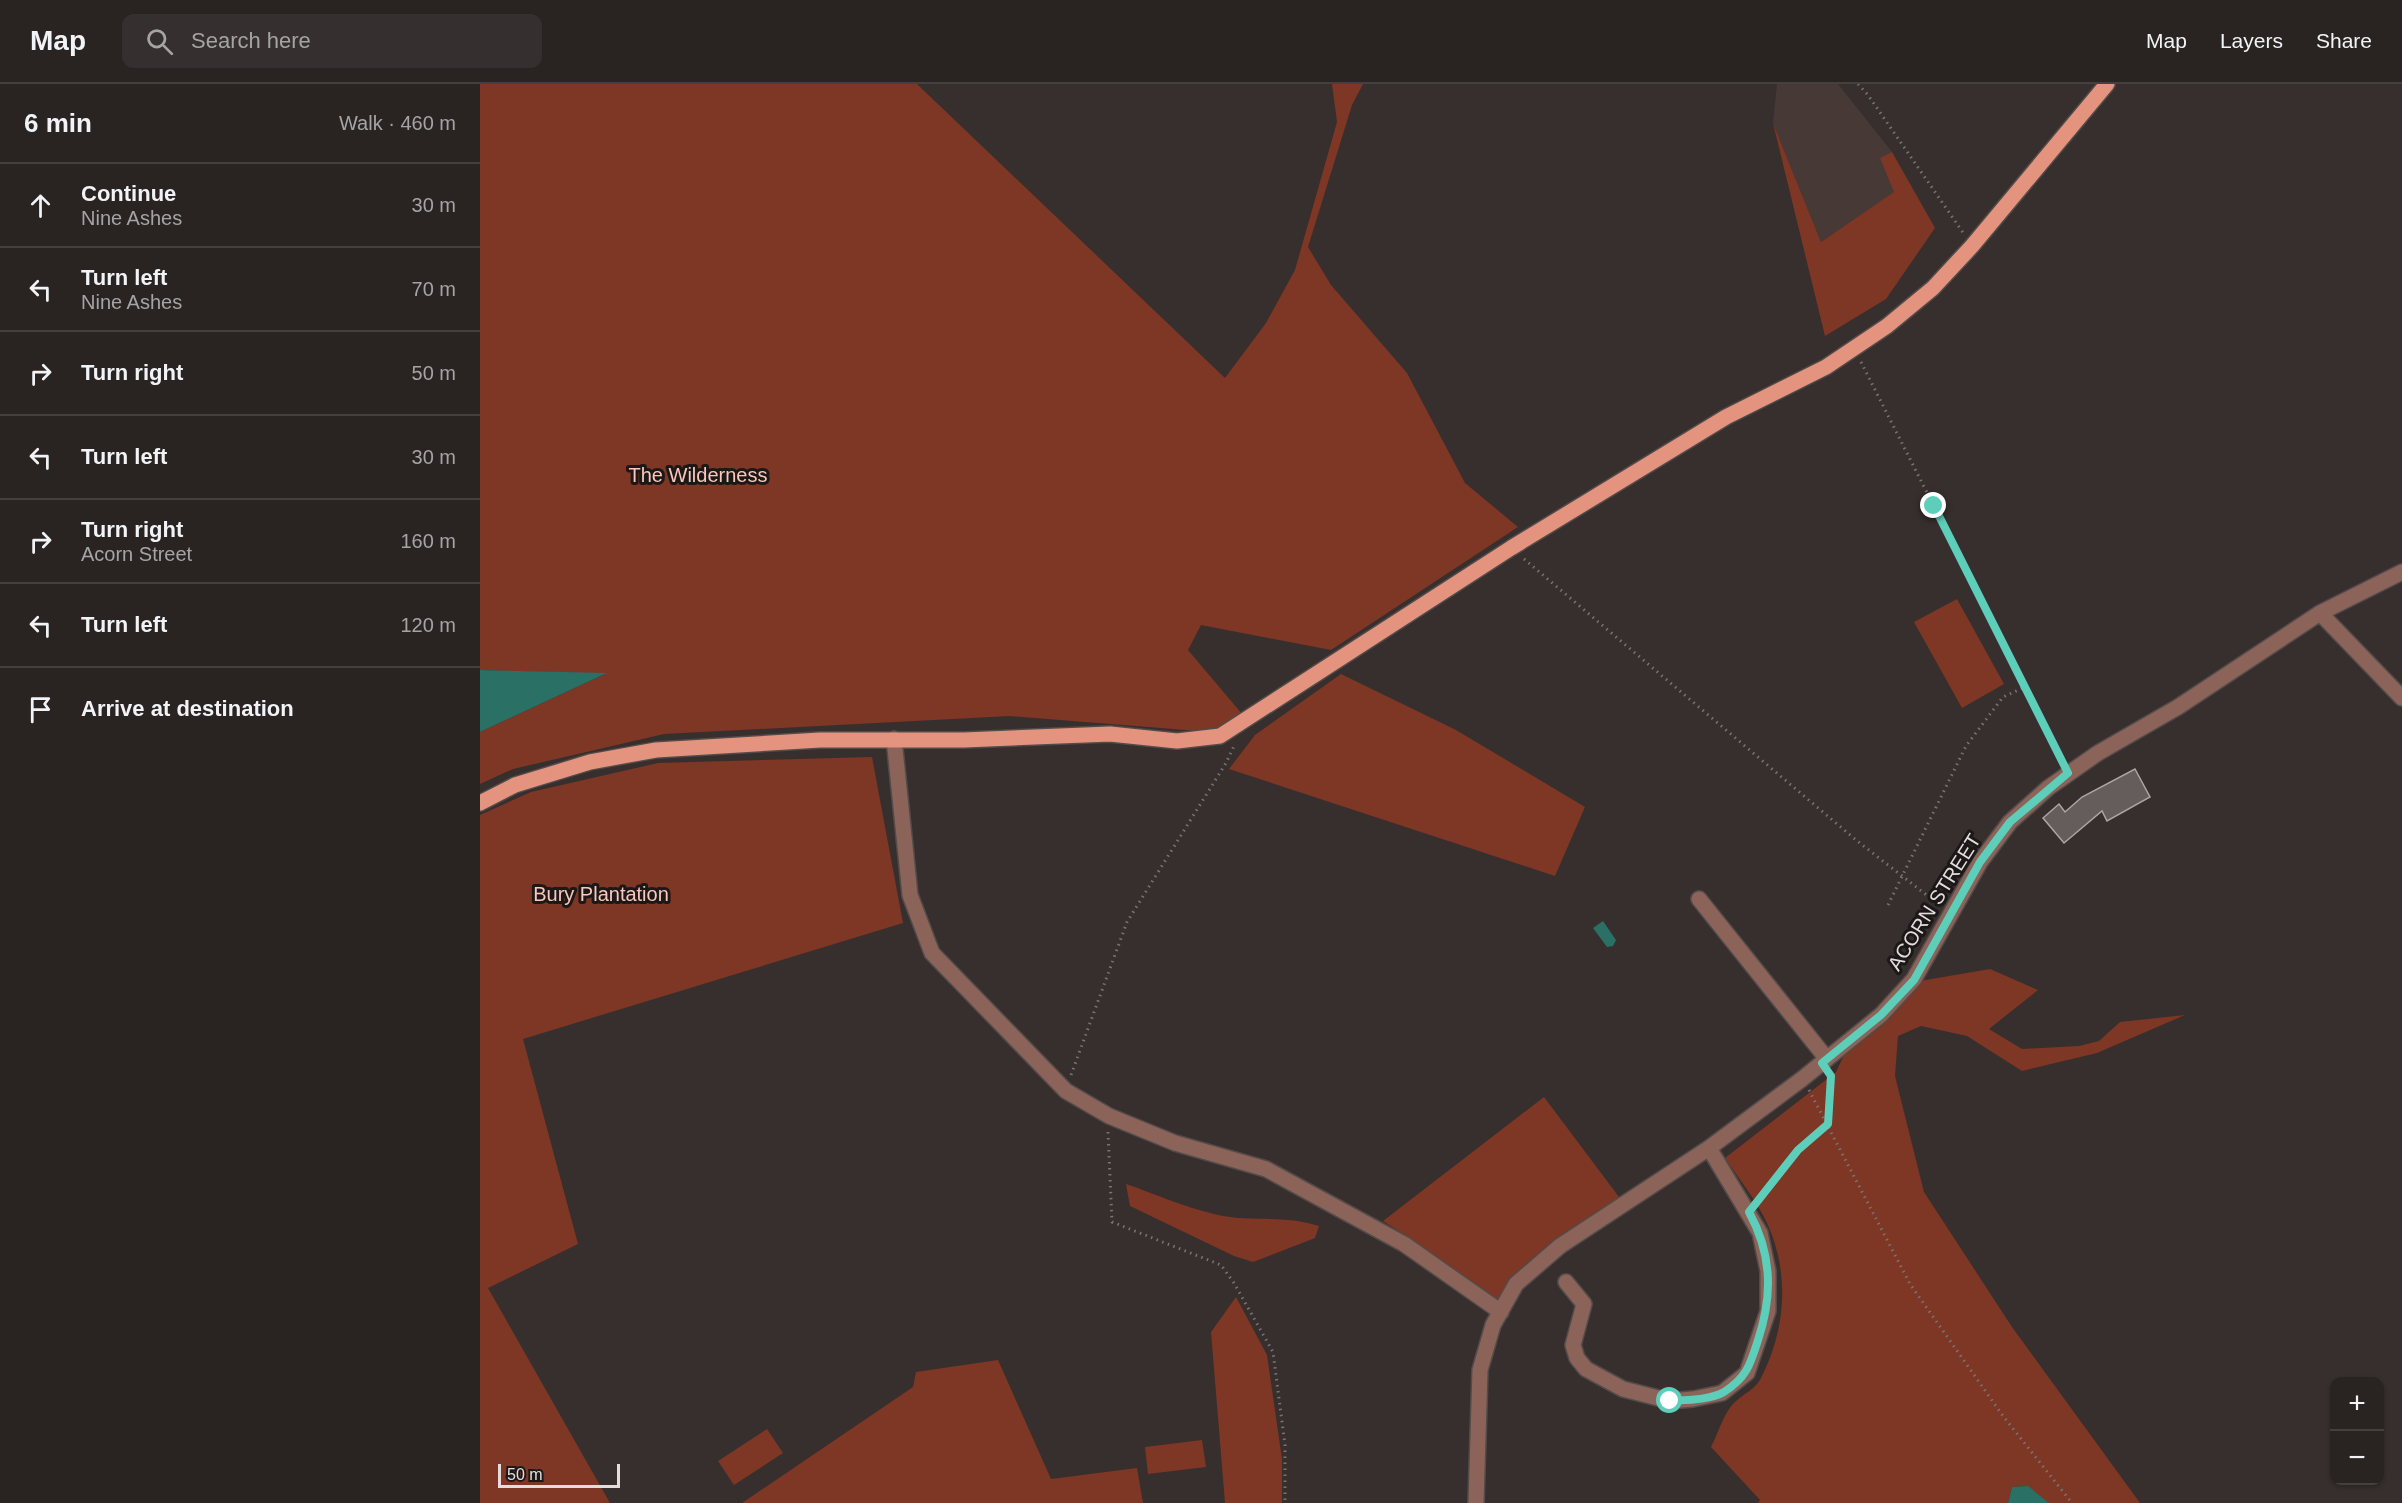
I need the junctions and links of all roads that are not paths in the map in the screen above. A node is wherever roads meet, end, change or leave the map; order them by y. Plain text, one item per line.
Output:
1 (2107, 84) edge
2 (2402, 572) edge
3 (2320, 613) junction
4 (2402, 698) edge
5 (894, 739) junction
6 (480, 802) edge
7 (1699, 899) dead end
8 (1824, 1061) junction
9 (1709, 1148) junction
10 (1566, 1282) dead end
11 (1501, 1311) junction
12 (1476, 1503) edge

1 - 5 main road
2 - 3 street, ACORN STREET
3 - 4 street
3 - 8 street, ACORN STREET
5 - 6 main road
5 - 11 street
7 - 8 street
8 - 9 street, ACORN STREET
9 - 10 street
9 - 11 street, ACORN STREET
11 - 12 street, ACORN STREET

